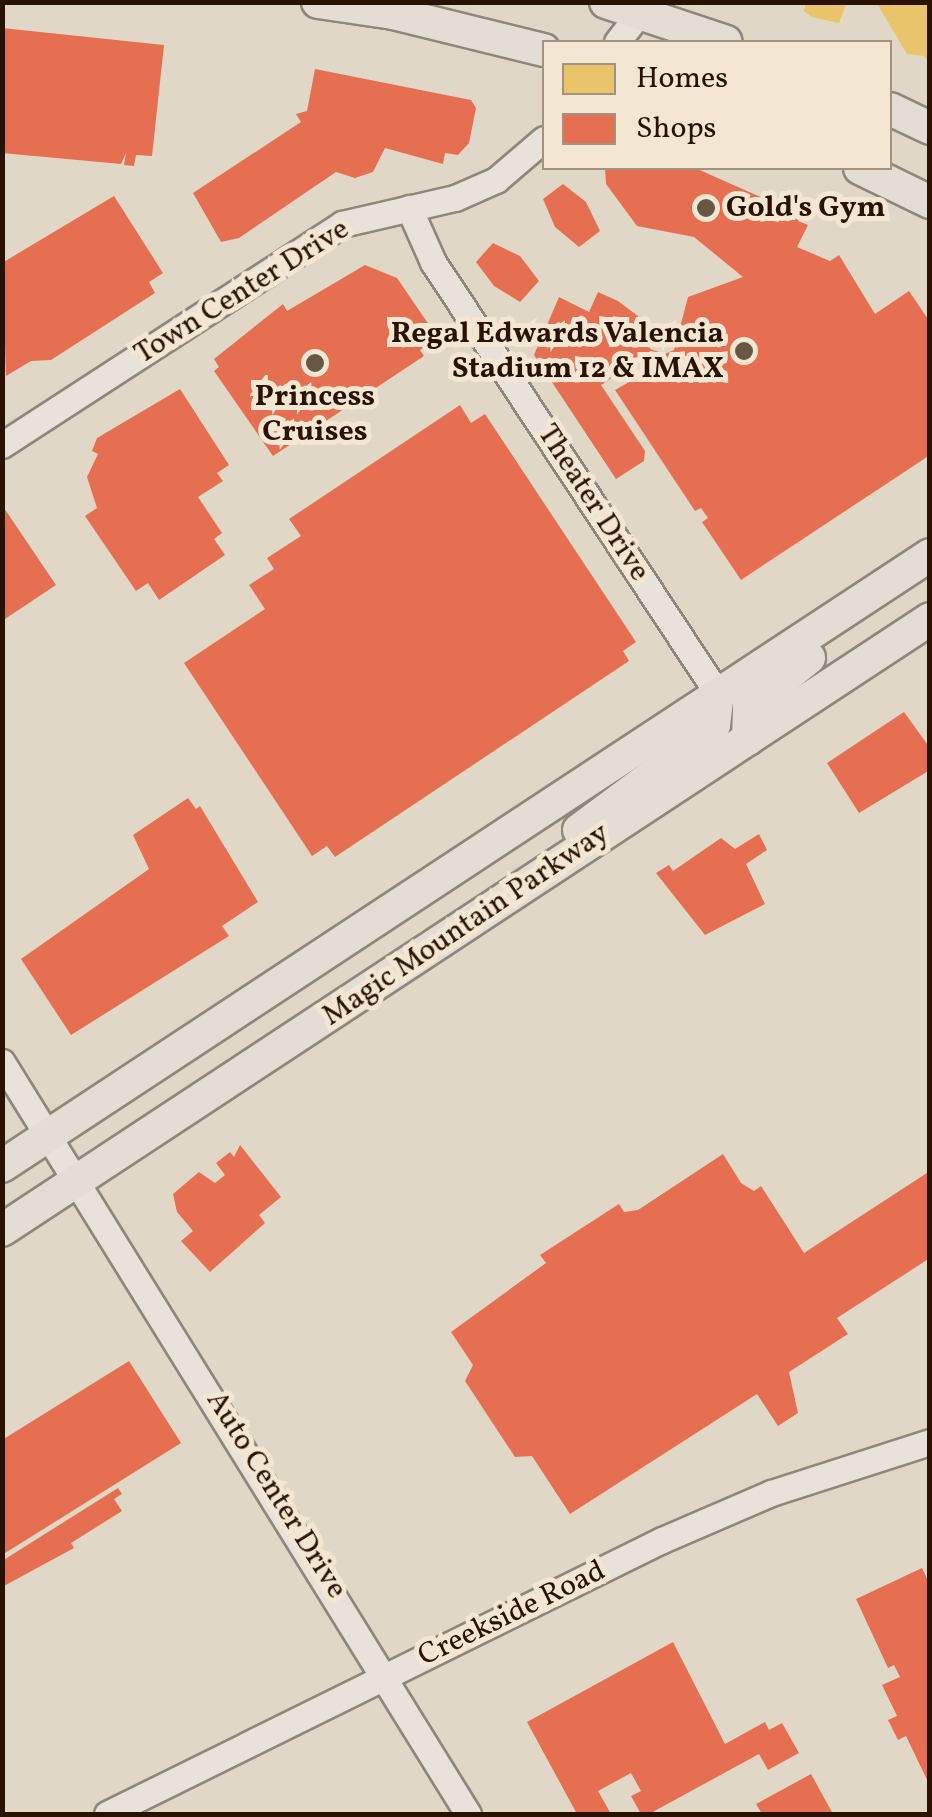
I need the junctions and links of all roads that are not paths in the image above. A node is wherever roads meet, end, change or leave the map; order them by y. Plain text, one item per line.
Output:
1 (318, 2) edge
2 (606, 2) edge
3 (644, 8) edge
4 (619, 40) edge
5 (721, 40) edge
6 (542, 49) edge
7 (892, 110) edge
8 (930, 128) edge
9 (542, 141) edge
10 (864, 170) edge
11 (924, 200) edge
12 (408, 208) junction
13 (2, 445) edge
14 (928, 556) edge
15 (930, 619) edge
16 (718, 694) junction
17 (748, 739) junction
18 (563, 860) junction
19 (2, 1062) edge
20 (49, 1134) junction
21 (2, 1166) edge
22 (78, 1179) junction
23 (2, 1230) edge
24 (930, 1442) edge
25 (387, 1674) junction
26 (107, 1814) edge
27 (468, 1814) edge

1 - 6 main road
2 - 3 main road
3 - 4 street
3 - 5 main road
7 - 8 main road
9 - 12 street, Town Center Drive
10 - 11 main road
12 - 13 street, Town Center Drive
12 - 16 street, Theater Drive
14 - 16 main road, Magic Mountain Parkway
14 - 17 main road
15 - 17 main road, Magic Mountain Parkway
16 - 18 main road
16 - 20 main road, Magic Mountain Parkway
17 - 18 main road, Magic Mountain Parkway
18 - 22 main road, Magic Mountain Parkway
19 - 20 street
20 - 21 main road, Magic Mountain Parkway
20 - 22 street
22 - 23 main road, Magic Mountain Parkway
22 - 25 street, Auto Center Drive
24 - 25 street, Creekside Road
25 - 26 street, Creekside Road
25 - 27 street, Auto Center Drive

